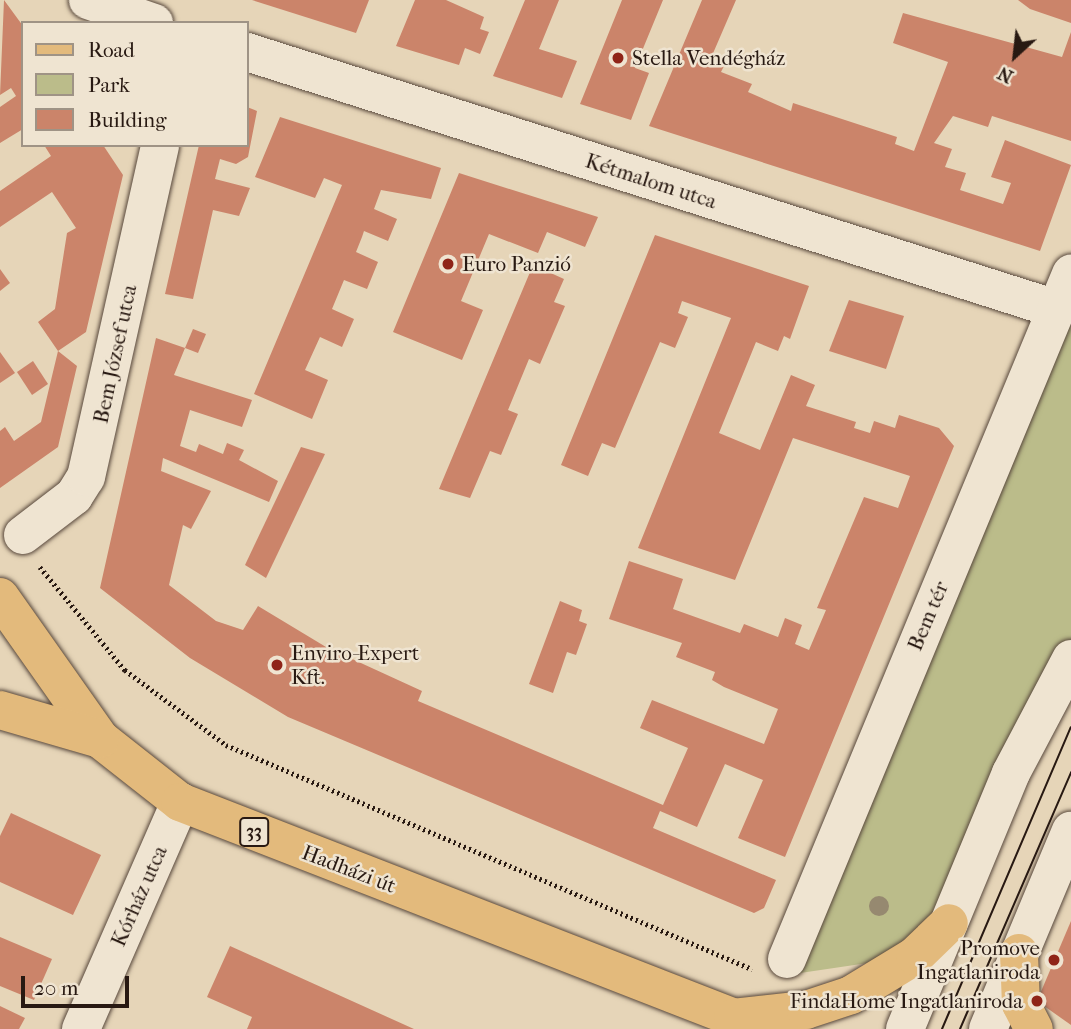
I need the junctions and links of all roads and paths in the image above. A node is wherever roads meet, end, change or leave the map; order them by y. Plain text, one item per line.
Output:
1 (88, 0) edge
2 (148, 21) edge
3 (248, 52) edge
4 (160, 147) edge
5 (1071, 274) edge
6 (1056, 309) junction
7 (30, 549) joint
8 (7, 618) edge
9 (1071, 659) edge
10 (0, 710) edge
11 (100, 739) junction
12 (180, 802) junction
13 (1071, 831) edge
14 (949, 923) junction
15 (1019, 953) junction
16 (777, 967) joint
17 (746, 1025) edge
18 (81, 1029) edge
19 (905, 1029) edge
20 (988, 1029) edge
21 (1034, 1029) edge

1 - 2 street
3 - 6 street, Kétmalom utca
4 - 7 street, Bem József utca
5 - 6 street, Bem tér
6 - 16 street, Bem tér
7 - 16 path
8 - 11 main road, Hadházi út / 33
9 - 14 street
10 - 11 main road
11 - 12 main road, Hadházi út / 33
12 - 17 main road, Hadházi út / 33
12 - 18 street, Kórház utca
13 - 15 street
14 - 17 main road
14 - 19 street
15 - 20 street
15 - 21 main road

